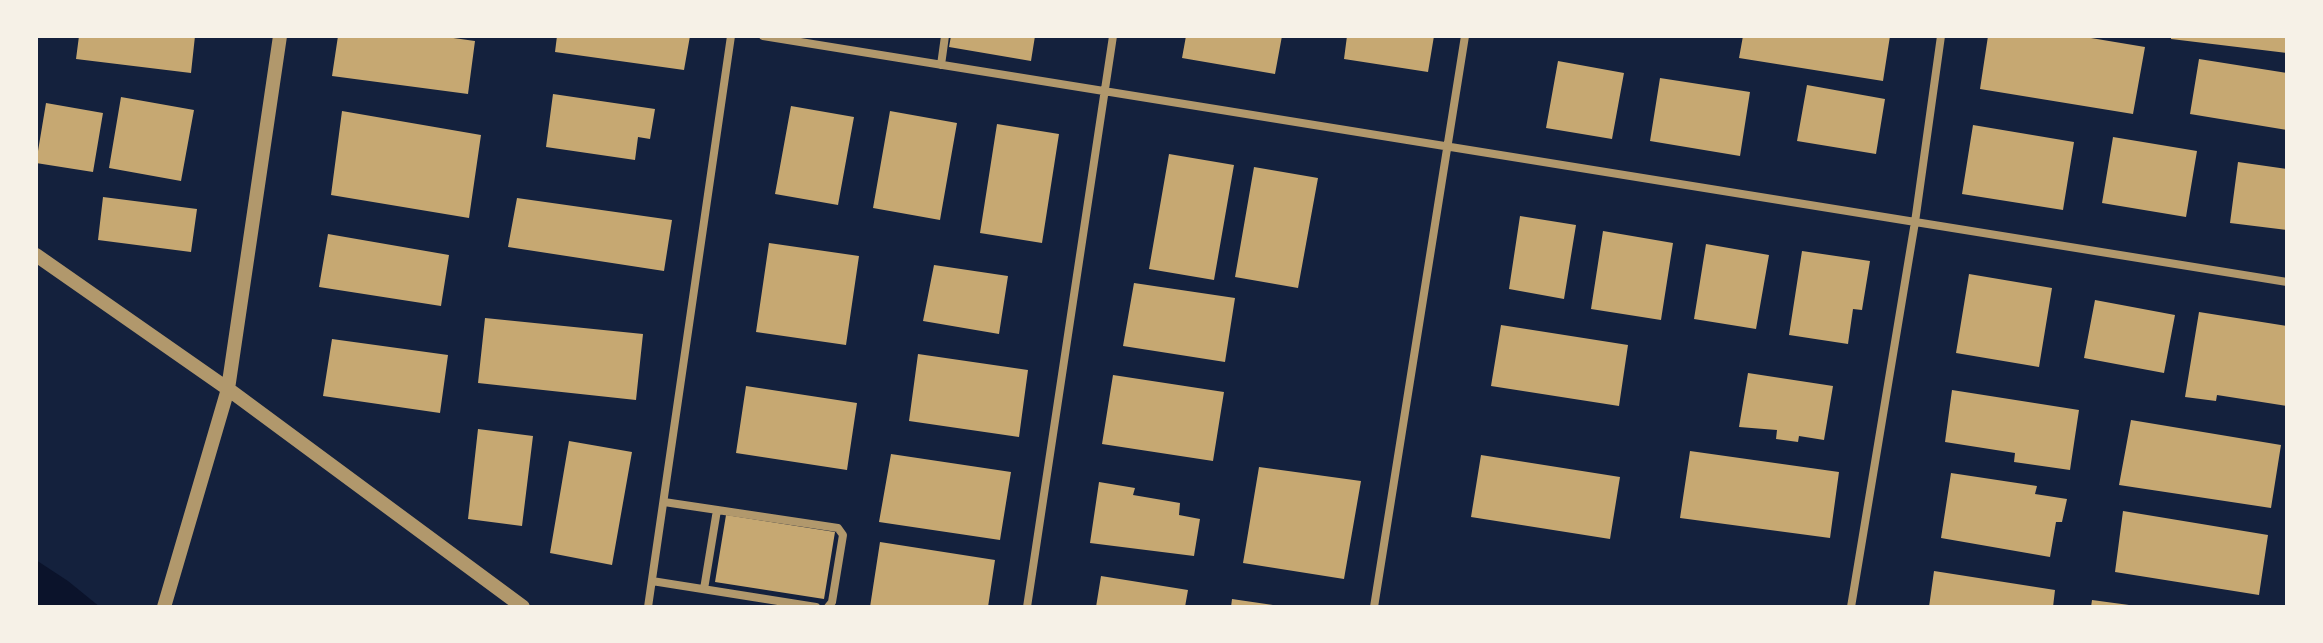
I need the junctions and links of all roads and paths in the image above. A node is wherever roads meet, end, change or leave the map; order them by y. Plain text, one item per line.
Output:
1 (280, 36) edge
2 (731, 36) edge
3 (763, 36) edge
4 (945, 36) edge
5 (1113, 36) edge
6 (1465, 36) edge
7 (1941, 36) edge
8 (941, 65) junction
9 (1104, 91) junction
10 (1447, 147) junction
11 (1915, 222) junction
12 (36, 255) edge
13 (2287, 282) edge
14 (228, 389) junction
15 (664, 502) junction
16 (717, 510) junction
17 (652, 581) junction
18 (704, 589) junction
19 (164, 607) edge
20 (523, 607) edge
21 (648, 607) edge
22 (816, 607) edge
23 (828, 607) edge
24 (1027, 607) edge
25 (1374, 607) edge
26 (1851, 607) edge

1 - 14 street
2 - 15 street
3 - 8 street
4 - 8 street
5 - 9 street
6 - 10 street
7 - 11 street
8 - 9 street
9 - 10 street
9 - 24 street
10 - 11 street
10 - 25 street
11 - 13 street
11 - 26 street
12 - 14 street
14 - 19 street
14 - 20 street
15 - 16 street
15 - 17 street
16 - 18 street
16 - 23 street
17 - 18 street
17 - 21 street
18 - 22 street

